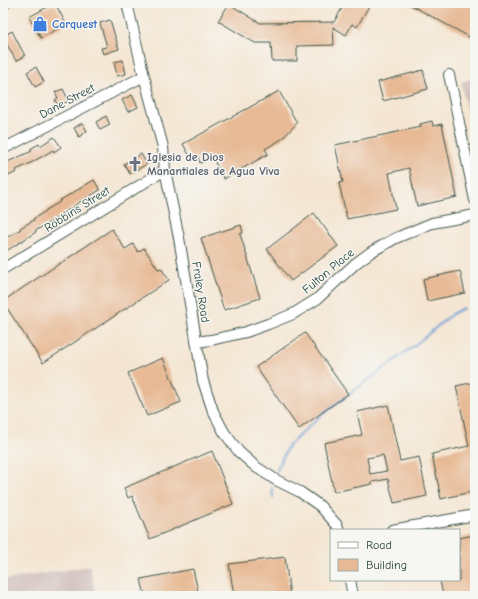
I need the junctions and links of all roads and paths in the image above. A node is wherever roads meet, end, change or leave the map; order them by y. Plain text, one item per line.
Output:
1 (127, 3) edge
2 (449, 75) dead end
3 (144, 76) junction
4 (3, 149) edge
5 (164, 170) junction
6 (475, 200) edge
7 (475, 215) edge
8 (3, 269) edge
9 (196, 342) junction
10 (475, 515) edge
11 (339, 529) edge
12 (398, 529) edge
13 (350, 581) edge
14 (353, 596) edge

1 - 3 street, Fraley Road
2 - 6 street
3 - 4 street, Dane Street
3 - 5 street, Fraley Road
5 - 8 street, Robbins Street
5 - 9 street, Fraley Road
7 - 9 street, Fulton Place
9 - 11 street, Fraley Road
10 - 12 street
13 - 14 street

